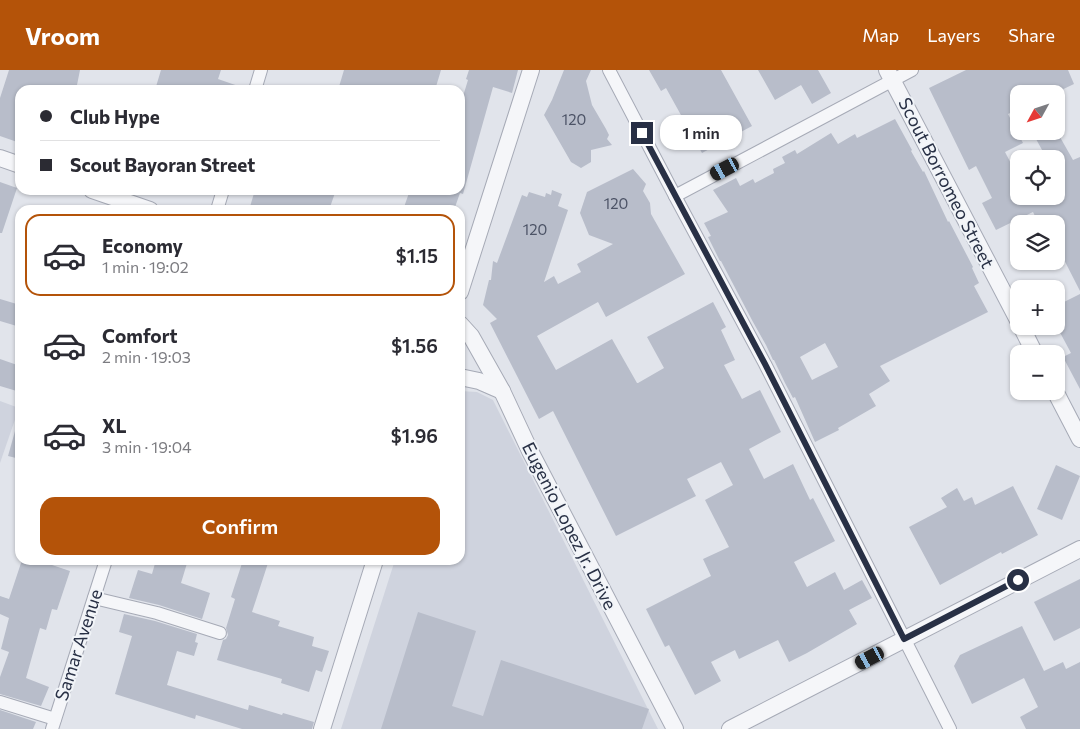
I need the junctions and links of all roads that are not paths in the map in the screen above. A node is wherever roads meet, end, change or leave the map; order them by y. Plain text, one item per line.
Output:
1 (261, 70) edge
2 (532, 70) edge
3 (609, 70) edge
4 (912, 70) edge
5 (890, 75) edge
6 (256, 85) edge
7 (0, 158) edge
8 (15, 163) edge
9 (106, 195) edge
10 (675, 196) junction
11 (136, 205) edge
12 (465, 277) edge
13 (1010, 305) edge
14 (465, 329) edge
15 (465, 378) edge
16 (502, 391) junction
17 (1060, 400) edge
18 (1080, 439) edge
19 (1080, 549) edge
20 (104, 565) edge
21 (373, 565) edge
22 (94, 598) junction
23 (220, 633) dead end
24 (904, 639) junction
25 (0, 702) edge
26 (54, 724) edge
27 (322, 729) edge
28 (675, 729) edge
29 (730, 729) edge
30 (950, 729) edge

1 - 6 street
2 - 12 street
3 - 10 street
4 - 5 street
5 - 10 street
5 - 13 street, Scout Borromeo Street
7 - 8 street
9 - 11 street
10 - 24 street
14 - 16 street, Eugenio Lopez Jr. Drive
15 - 16 street
16 - 28 street, Eugenio Lopez Jr. Drive
17 - 18 street
19 - 24 street
20 - 22 street, Samar Avenue
21 - 27 street
22 - 23 street
22 - 26 street, Samar Avenue
24 - 29 street
24 - 30 street
25 - 26 street

